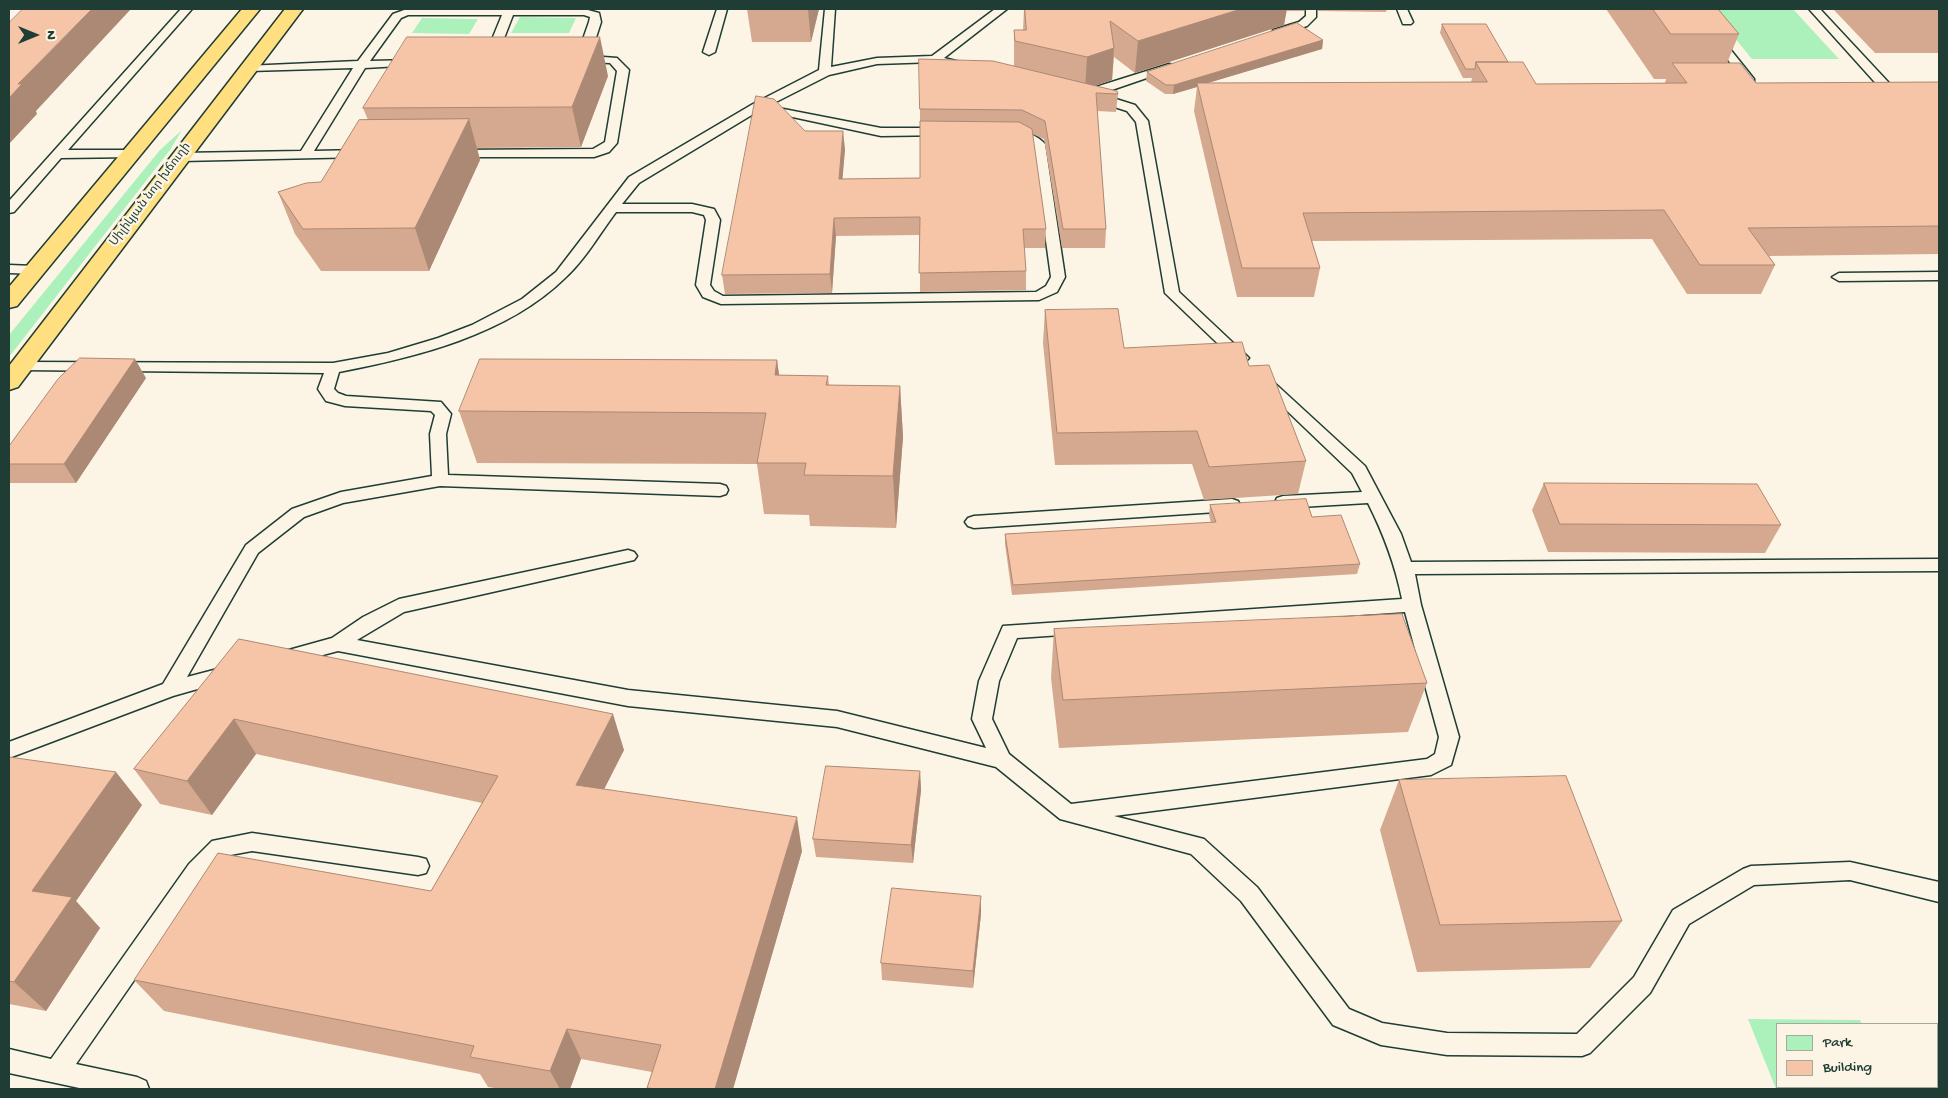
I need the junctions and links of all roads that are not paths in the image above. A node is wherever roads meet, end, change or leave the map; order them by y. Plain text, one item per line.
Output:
1 (187, 9) edge
2 (251, 9) edge
3 (294, 9) edge
4 (722, 9) edge
5 (830, 9) edge
6 (1002, 9) edge
7 (1311, 9) edge
8 (1402, 9) edge
9 (1693, 9) edge
10 (1814, 9) edge
11 (510, 11) junction
12 (1407, 22) dead end
13 (1265, 36) edge
14 (708, 52) dead end
15 (935, 59) junction
16 (489, 61) edge
17 (430, 63) edge
18 (1180, 64) edge
19 (361, 65) junction
20 (249, 68) junction
21 (973, 68) edge
22 (825, 72) junction
23 (1734, 86) edge
24 (1866, 86) edge
25 (757, 107) junction
26 (958, 132) edge
27 (994, 133) edge
28 (57, 154) junction
29 (131, 154) junction
30 (374, 154) edge
31 (444, 154) edge
32 (304, 155) junction
33 (181, 156) junction
34 (612, 208) junction
35 (9, 209) edge
36 (9, 269) edge
37 (35, 270) junction
38 (1838, 276) dead end
39 (1939, 276) edge
40 (9, 301) edge
41 (22, 365) junction
42 (333, 368) junction
43 (9, 382) edge
44 (440, 480) junction
45 (720, 490) dead end
46 (1372, 497) junction
47 (974, 522) dead end
48 (628, 556) dead end
49 (1939, 565) edge
50 (1405, 568) junction
51 (1412, 606) junction
52 (338, 644) junction
53 (263, 664) edge
54 (244, 669) edge
55 (170, 689) junction
56 (9, 750) edge
57 (1002, 760) junction
58 (1067, 812) junction
59 (418, 866) dead end
60 (1939, 892) edge
61 (9, 1061) edge
62 (57, 1072) junction
63 (137, 1089) edge

1 - 28 lane
2 - 29 highway
3 - 20 highway, Սիլիկյան նոր խճուղի
4 - 14 lane
5 - 22 lane
6 - 15 lane
7 - 13 lane
8 - 12 lane
9 - 23 lane
10 - 24 lane
11 - 16 lane
11 - 19 lane
11 - 31 lane
15 - 21 lane
15 - 22 lane
17 - 19 lane
18 - 46 lane
19 - 20 lane
19 - 32 lane
20 - 33 highway, Սիլիկյան նոր խճուղի
22 - 25 lane
25 - 26 lane
25 - 34 lane
27 - 34 lane
28 - 29 lane
28 - 35 lane
29 - 37 highway
30 - 32 lane
32 - 33 lane
33 - 41 highway, Սիլիկյան նոր խճուղի
34 - 42 lane
36 - 37 lane
37 - 40 highway
38 - 39 lane
41 - 42 lane
41 - 43 highway, Սիլիկյան նոր խճուղի
42 - 44 lane
44 - 45 lane
44 - 55 lane
46 - 47 lane
46 - 50 lane
48 - 52 lane
49 - 50 lane
50 - 51 lane
51 - 57 lane
51 - 58 lane
52 - 53 lane
52 - 57 lane
54 - 55 lane
55 - 56 lane
57 - 58 lane
58 - 60 lane
59 - 62 lane
61 - 62 lane
62 - 63 lane

